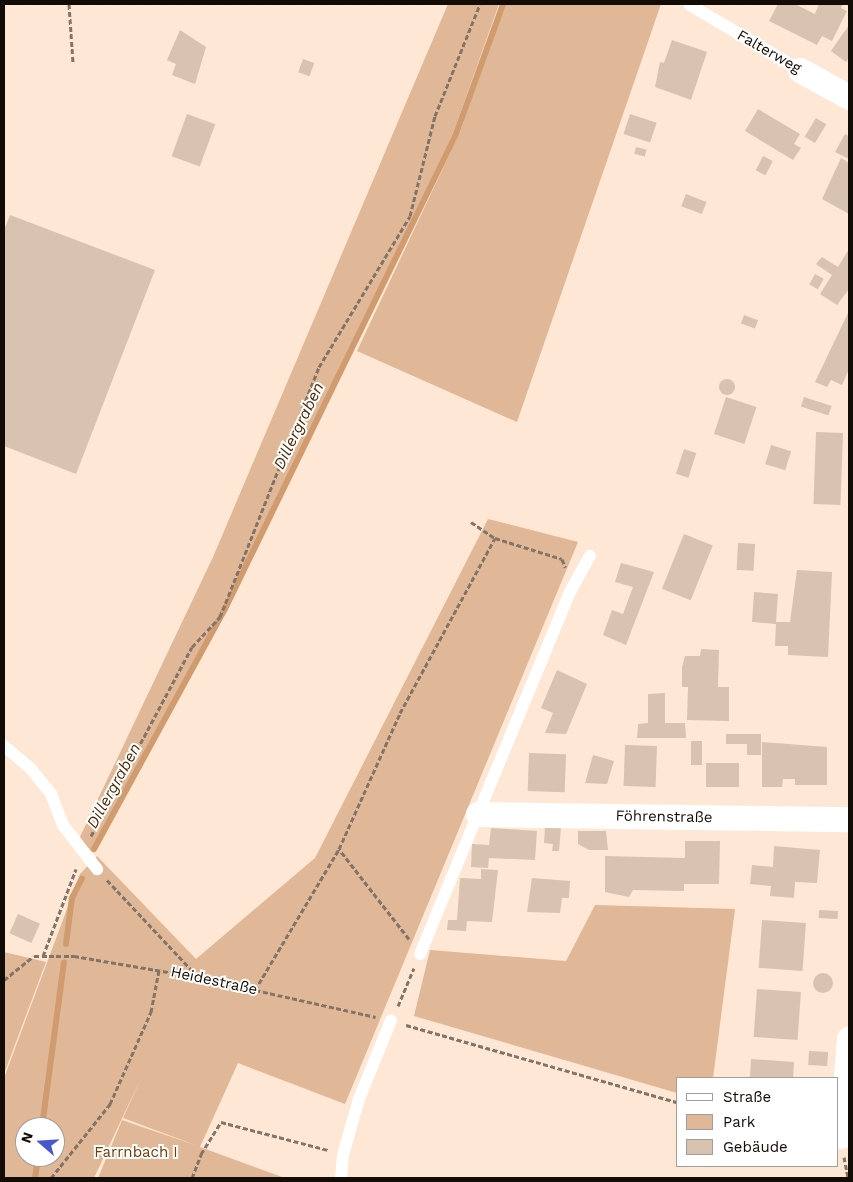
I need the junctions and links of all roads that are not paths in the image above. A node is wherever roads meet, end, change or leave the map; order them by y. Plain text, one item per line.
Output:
1 (690, 5) edge
2 (800, 70) joint
3 (849, 97) edge
4 (590, 556) dead end
5 (4, 746) edge
6 (478, 814) junction
7 (849, 819) edge
8 (97, 869) road end
9 (420, 954) road end
10 (392, 1020) road end
11 (849, 1038) edge
12 (841, 1136) dead end
13 (341, 1178) edge

1 - 2 lane, Falterweg
2 - 3 street, Falterweg
4 - 6 lane
5 - 8 lane
6 - 7 street, Föhrenstraße
6 - 9 lane
10 - 13 lane
11 - 12 street

